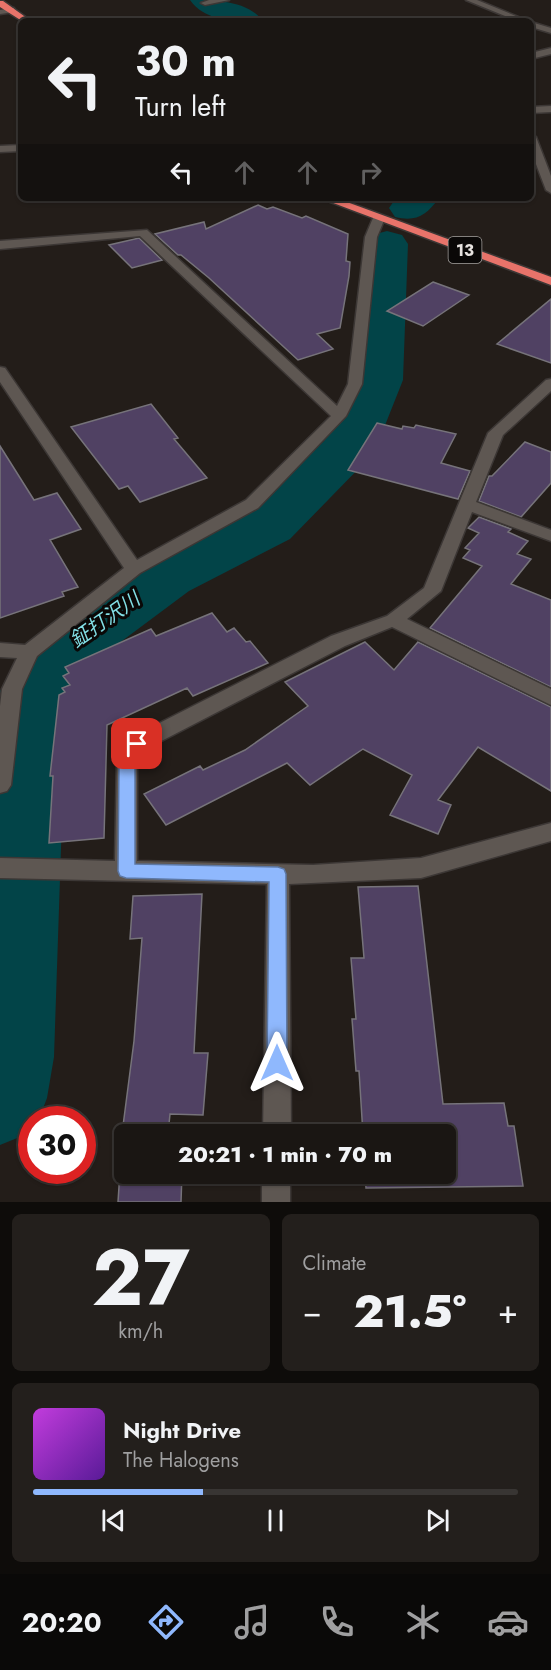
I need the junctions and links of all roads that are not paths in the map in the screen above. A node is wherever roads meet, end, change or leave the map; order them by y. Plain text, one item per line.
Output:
1 (225, 0) edge
2 (470, 0) edge
3 (208, 2) dead end
4 (0, 3) edge
5 (11, 10) junction
6 (0, 12) edge
7 (23, 18) edge
8 (516, 18) edge
9 (534, 25) edge
10 (551, 31) edge
11 (551, 51) edge
12 (534, 55) edge
13 (551, 109) edge
14 (534, 110) edge
15 (534, 145) edge
16 (18, 148) edge
17 (0, 149) edge
18 (551, 190) edge
19 (334, 201) edge
20 (379, 218) junction
21 (0, 245) edge
22 (549, 277) edge
23 (0, 371) edge
24 (551, 383) edge
25 (339, 416) junction
26 (467, 504) junction
27 (551, 536) edge
28 (134, 569) junction
29 (393, 620) junction
30 (0, 650) edge
31 (29, 652) junction
32 (551, 698) edge
33 (0, 785) edge
34 (551, 832) edge
35 (0, 868) edge
36 (126, 871) junction
37 (278, 874) junction
38 (277, 1124) edge
39 (276, 1184) edge
40 (276, 1202) edge

1 - 3 street
2 - 8 street
4 - 5 highway
5 - 6 street
5 - 7 highway
9 - 10 street
11 - 12 street
13 - 14 street
15 - 18 street
16 - 17 street
19 - 20 highway, 13
20 - 22 highway, 13
20 - 25 street
21 - 25 street
23 - 28 street
24 - 26 street
25 - 28 street
26 - 27 street
26 - 29 street
28 - 31 street
29 - 32 street
29 - 36 street
30 - 31 street
31 - 33 street
34 - 37 street
35 - 36 street
36 - 37 street
37 - 38 street
39 - 40 street

